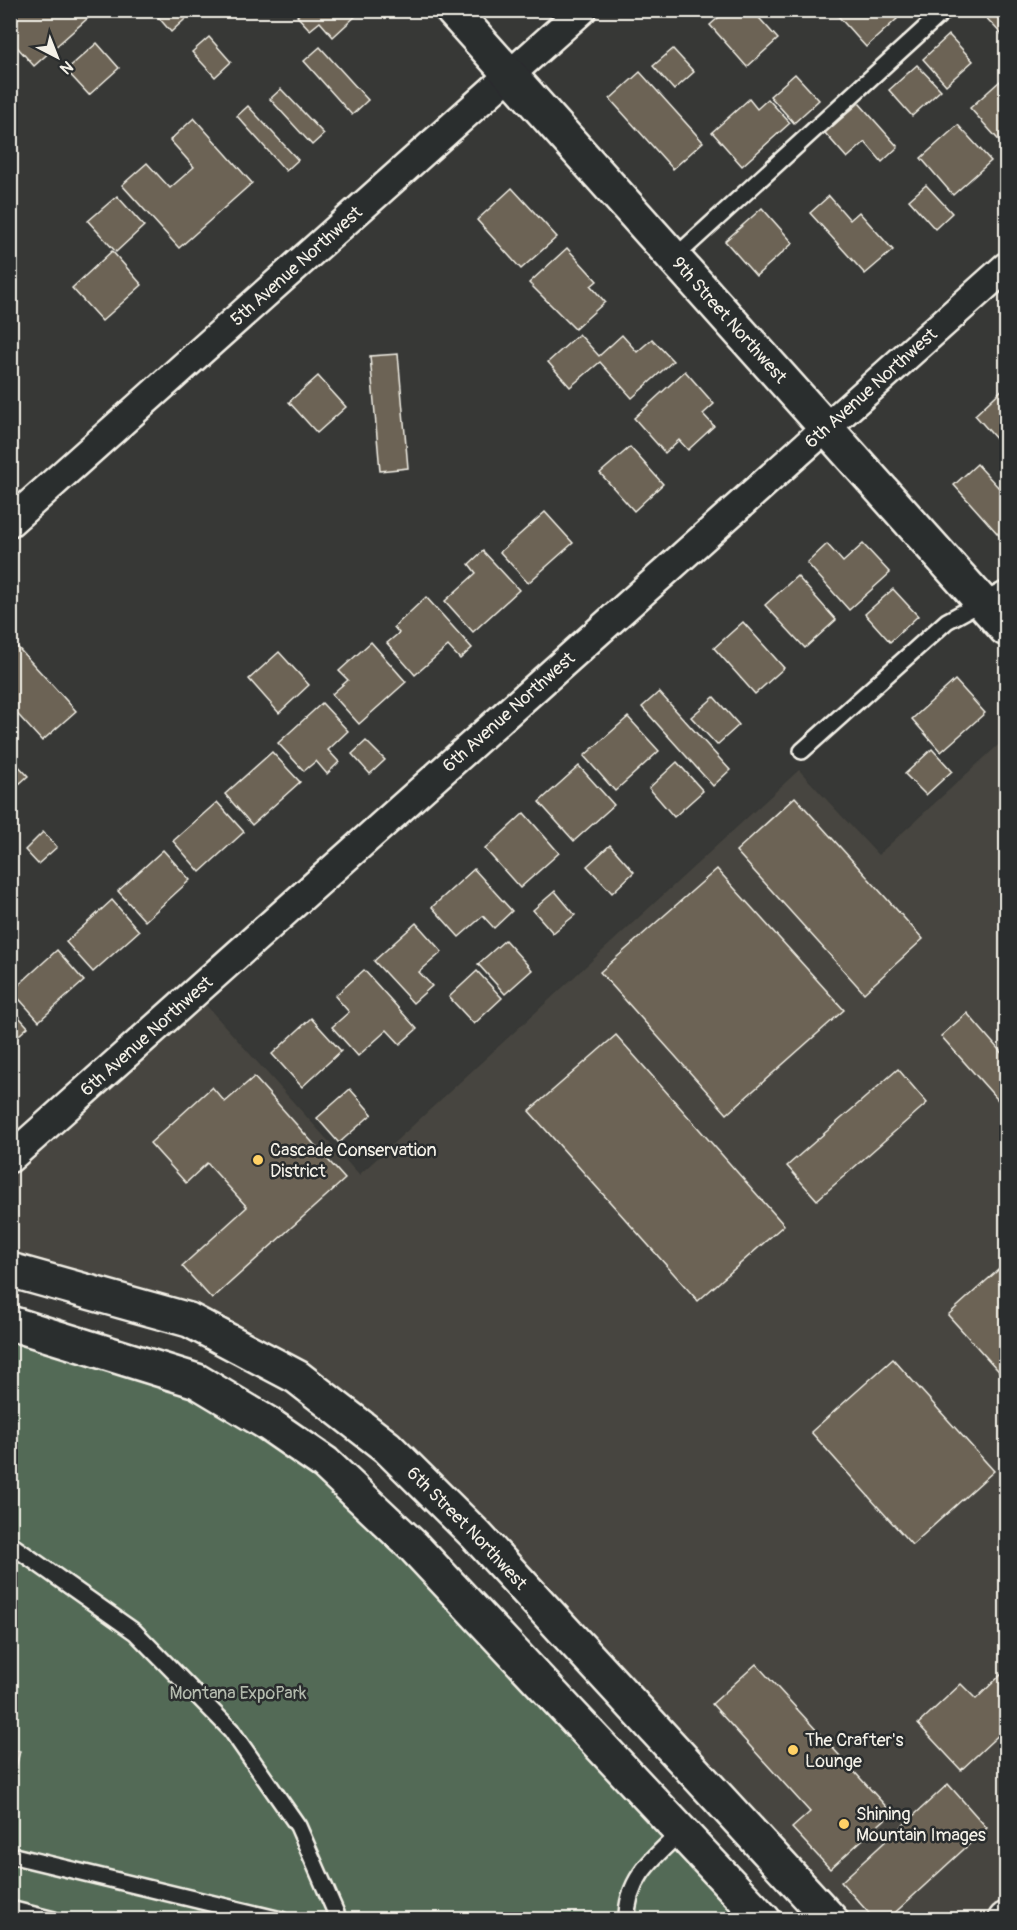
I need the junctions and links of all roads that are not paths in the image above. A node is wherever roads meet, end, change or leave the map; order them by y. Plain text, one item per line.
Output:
1 (452, 10) edge
2 (582, 10) edge
3 (945, 10) edge
4 (510, 75) junction
5 (674, 258) junction
6 (1006, 267) edge
7 (827, 428) junction
8 (10, 522) edge
9 (995, 596) edge
10 (1006, 629) edge
11 (802, 751) dead end
12 (10, 1158) edge
13 (10, 1270) edge
14 (10, 1323) edge
15 (10, 1544) edge
16 (681, 1832) junction
17 (10, 1855) edge
18 (10, 1909) edge
19 (54, 1920) edge
20 (281, 1920) edge
21 (339, 1920) edge
22 (627, 1920) edge
23 (764, 1920) edge
24 (831, 1920) edge

1 - 4 main road, 9th Street Northwest
2 - 4 street, 5th Avenue Northwest
3 - 5 lane
4 - 5 main road, 9th Street Northwest
4 - 8 street, 5th Avenue Northwest
5 - 7 main road, 9th Street Northwest
6 - 7 street, 6th Avenue Northwest
7 - 9 main road, 9th Street Northwest
7 - 12 street, 6th Avenue Northwest
9 - 10 main road, 9th Street Northwest
9 - 11 lane
13 - 24 main road, 6th Street Northwest
14 - 16 main road
15 - 21 lane
16 - 22 lane
16 - 23 main road
17 - 20 lane
18 - 19 lane

